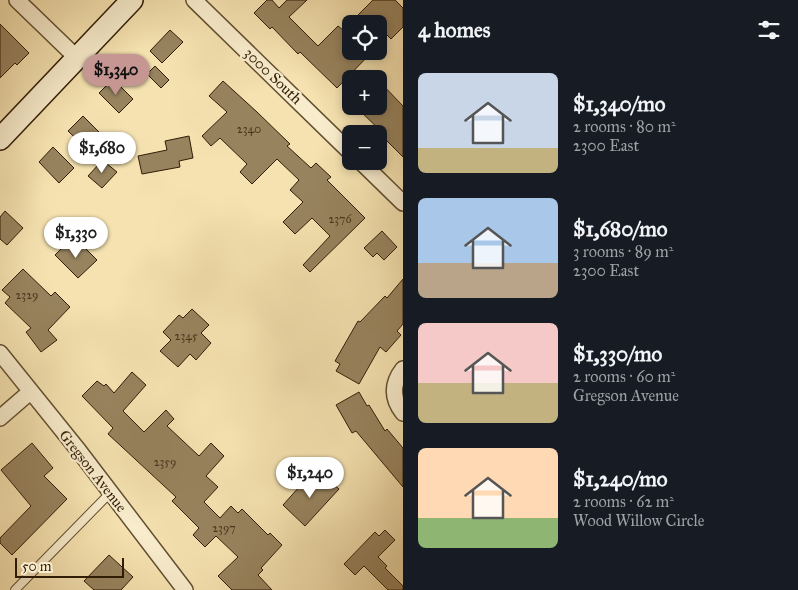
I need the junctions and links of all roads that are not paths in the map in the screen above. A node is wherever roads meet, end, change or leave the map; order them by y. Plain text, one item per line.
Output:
1 (17, 0) edge
2 (132, 0) edge
3 (194, 0) edge
4 (77, 58) junction
5 (0, 139) edge
6 (342, 144) edge
7 (369, 170) edge
8 (403, 203) edge
9 (0, 353) edge
10 (403, 369) edge
11 (30, 392) junction
12 (403, 413) edge
13 (0, 418) edge
14 (110, 493) junction
15 (15, 590) edge
16 (185, 590) edge

1 - 4 street
2 - 4 main road
3 - 6 street, 3000 South
4 - 5 main road
7 - 8 street
9 - 11 street, Gregson Avenue
10 - 12 street
11 - 13 street
11 - 14 street, Gregson Avenue
14 - 15 lane
14 - 16 street, Gregson Avenue

